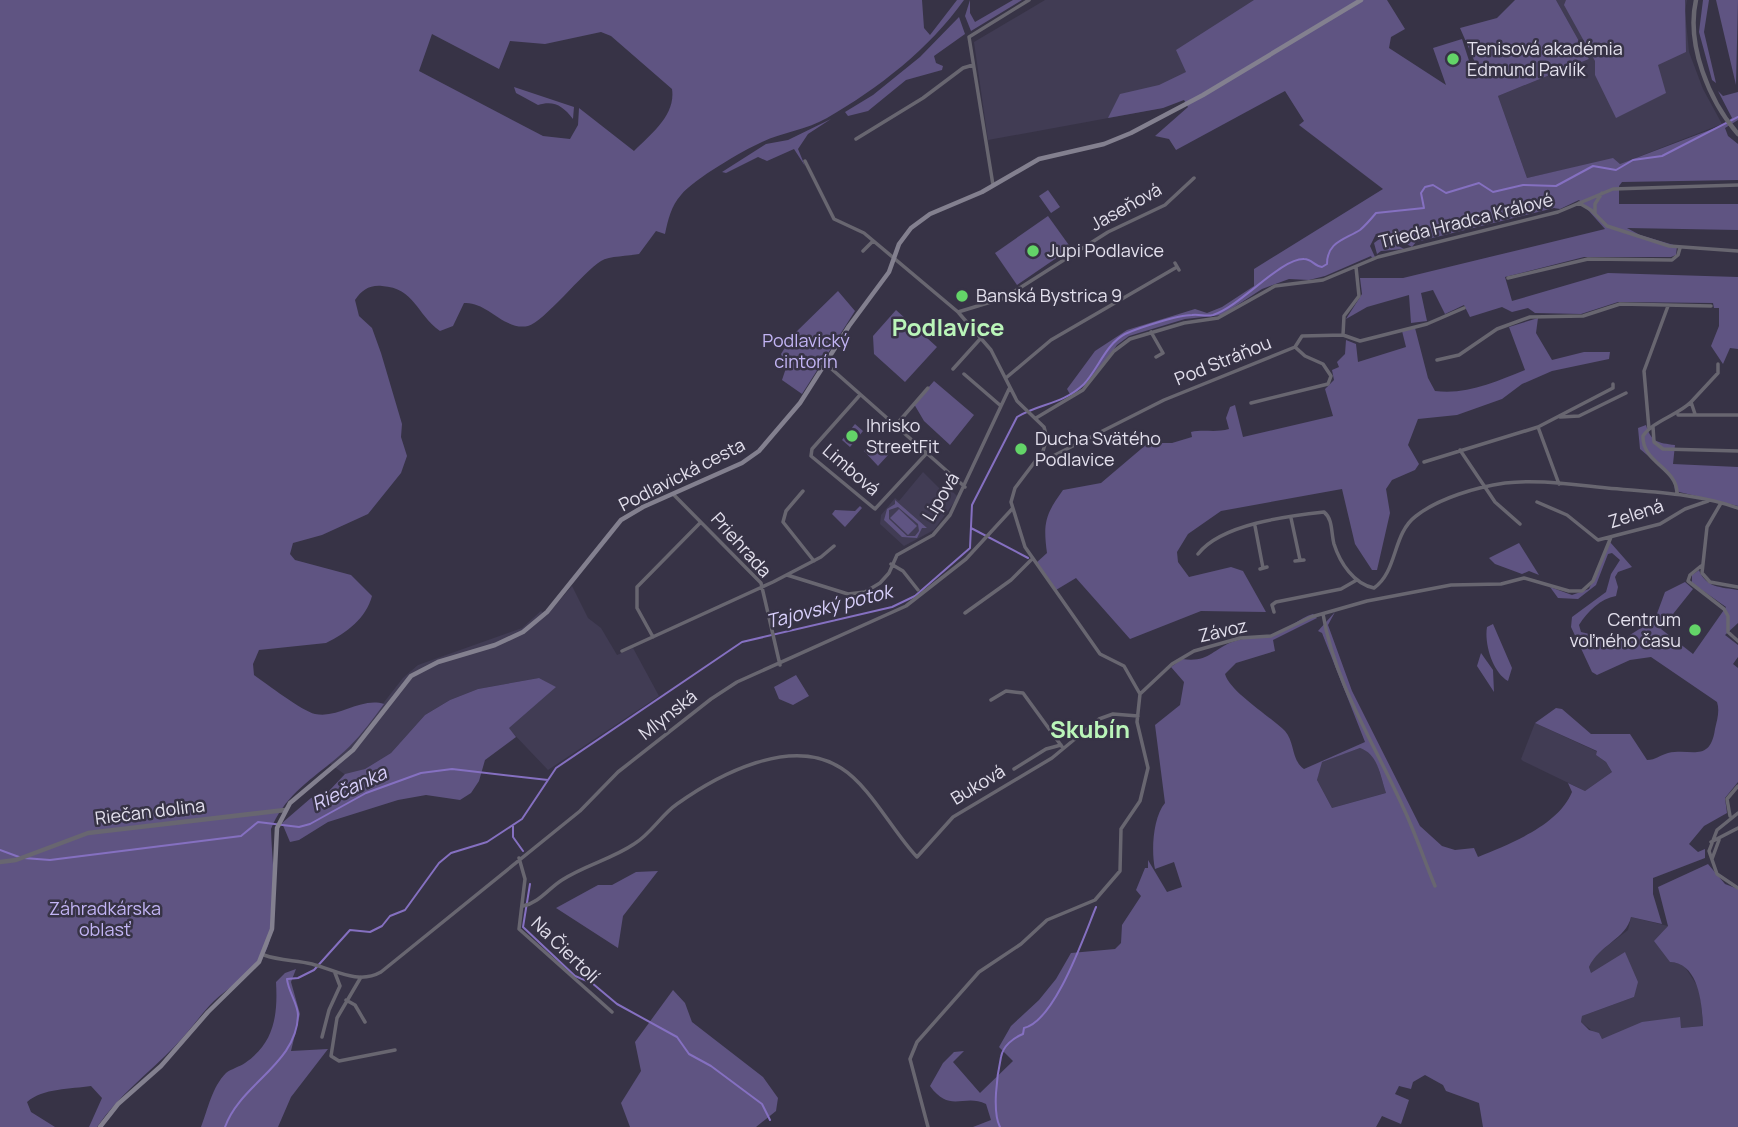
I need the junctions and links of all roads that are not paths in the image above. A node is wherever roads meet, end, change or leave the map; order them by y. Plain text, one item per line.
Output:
1 (1029, 0) edge
2 (1361, 0) edge
3 (1696, 0) edge
4 (972, 65) junction
5 (1738, 134) edge
6 (856, 139) dead end
7 (805, 161) dead end
8 (1194, 178) dead end
9 (993, 185) junction
10 (1738, 185) edge
11 (1604, 191) junction
12 (1579, 203) junction
13 (1595, 213) junction
14 (873, 241) junction
15 (1680, 248) junction
16 (863, 251) dead end
17 (1738, 251) edge
18 (894, 259) junction
19 (1177, 267) dead end
20 (1356, 267) junction
21 (1508, 278) dead end
22 (1669, 305) junction
23 (1711, 306) dead end
24 (1464, 308) dead end
25 (957, 312) junction
26 (1151, 332) junction
27 (1343, 335) junction
28 (981, 338) junction
29 (1294, 347) junction
30 (1156, 357) dead end
31 (1437, 360) dead end
32 (826, 364) junction
33 (1718, 364) dead end
34 (953, 369) dead end
35 (964, 374) dead end
36 (1007, 377) junction
37 (1613, 384) dead end
38 (928, 388) dead end
39 (1009, 389) junction
40 (1626, 393) dead end
41 (859, 395) junction
42 (1691, 402) junction
43 (1251, 403) dead end
44 (1001, 406) junction
45 (1695, 414) junction
46 (1676, 415) junction
47 (1738, 415) edge
48 (1034, 416) junction
49 (1559, 416) junction
50 (895, 426) junction
51 (1538, 427) junction
52 (1651, 428) junction
53 (1460, 450) junction
54 (1738, 451) edge
55 (926, 454) junction
56 (1038, 460) junction
57 (1424, 462) dead end
58 (1559, 484) junction
59 (965, 487) junction
60 (1484, 487) junction
61 (803, 491) dead end
62 (673, 494) junction
63 (1677, 495) junction
64 (1710, 500) junction
65 (1537, 502) dead end
66 (1721, 503) junction
67 (1012, 508) junction
68 (1738, 508) edge
69 (1292, 518) junction
70 (701, 522) junction
71 (1520, 524) dead end
72 (1255, 525) junction
73 (1611, 537) junction
74 (834, 546) dead end
75 (1199, 554) dead end
76 (1031, 560) junction
77 (1300, 560) dead end
78 (814, 561) junction
79 (891, 564) junction
80 (1701, 566) junction
81 (1263, 568) dead end
82 (787, 575) junction
83 (1355, 581) junction
84 (763, 587) junction
85 (1738, 587) edge
86 (918, 590) dead end
87 (1274, 612) dead end
88 (965, 613) dead end
89 (1323, 614) junction
90 (653, 637) junction
91 (1738, 641) edge
92 (622, 652) dead end
93 (779, 665) junction
94 (1140, 694) junction
95 (991, 700) dead end
96 (1138, 716) junction
97 (1062, 747) junction
98 (1014, 769) dead end
99 (1738, 786) edge
100 (285, 810) junction
101 (1738, 813) edge
102 (1730, 816) junction
103 (1724, 822) junction
104 (1738, 828) edge
105 (1732, 831) junction
106 (1719, 840) junction
107 (1711, 842) junction
108 (519, 858) junction
109 (1711, 861) junction
110 (0, 862) edge
111 (1435, 886) dead end
112 (1738, 888) edge
113 (525, 906) junction
114 (264, 955) junction
115 (335, 973) junction
116 (361, 977) junction
117 (346, 1000) junction
118 (612, 1012) dead end
119 (365, 1022) dead end
120 (322, 1038) dead end
121 (395, 1051) dead end
122 (100, 1127) edge
123 (928, 1127) edge

1 - 4 street
2 - 9 main road, Podlavická cesta
3 - 5 street
4 - 6 street
4 - 9 street
7 - 14 street
8 - 25 street, Jaseňová
9 - 18 main road, Podlavická cesta
10 - 11 street, Trieda Hradca Králové
11 - 12 street, Trieda Hradca Králové
11 - 13 street
12 - 13 street
12 - 20 street, Trieda Hradca Králové
13 - 15 street
14 - 16 street
14 - 18 street
15 - 17 street
15 - 21 street
18 - 25 street
18 - 32 main road, Podlavická cesta
19 - 36 street
20 - 26 street, Trieda Hradca Králové
20 - 27 street
22 - 23 street
22 - 31 street
22 - 52 street
24 - 27 street
25 - 28 street
26 - 30 street
26 - 48 street, Trieda Hradca Králové
27 - 29 street
28 - 34 street
28 - 36 street
29 - 43 street, Pod Stráňou
29 - 56 street, Pod Stráňou
32 - 41 street
32 - 62 main road, Podlavická cesta
33 - 42 street
35 - 44 street
36 - 39 street
37 - 49 street
38 - 50 street
39 - 44 street, Lipová
39 - 48 street
40 - 49 street
41 - 50 street
41 - 55 street, Limbová
42 - 45 street
42 - 46 street
44 - 59 street, Lipová
45 - 46 street
45 - 47 street
46 - 52 street
48 - 56 street
49 - 51 street
50 - 55 street
51 - 53 street
51 - 58 street
52 - 54 street
52 - 63 street
53 - 57 street
53 - 60 street
55 - 59 street
56 - 67 street
58 - 60 street, Zelená
58 - 63 street, Zelená
59 - 79 street, Lipová
60 - 71 street
60 - 83 street, Zelená
61 - 78 street
62 - 70 street, Priehrada
62 - 100 main road, Podlavická cesta
63 - 64 street, Zelená
64 - 66 street, Zelená
64 - 73 street, Zelená
65 - 73 street, Zelená
66 - 68 street, Zelená
66 - 80 street
67 - 76 street
67 - 93 street, Mlynská
69 - 72 street
69 - 77 street
69 - 83 street
70 - 84 street, Priehrada
70 - 90 street
72 - 75 street
72 - 81 street
73 - 89 street, Závoz
74 - 78 street
76 - 88 street
76 - 94 street
78 - 82 street
79 - 82 street, Lipová
79 - 86 street
80 - 85 street
80 - 91 street
82 - 84 street
83 - 87 street
84 - 90 street
84 - 93 street, Priehrada
89 - 94 street, Závoz
89 - 111 street
90 - 92 street
93 - 108 street, Mlynská
94 - 96 street
95 - 97 street
96 - 97 street, Buková
96 - 123 street
97 - 98 street, Buková
97 - 113 street, Buková
99 - 102 street
100 - 110 street, Riečan dolina
100 - 114 main road, Podlavická cesta
101 - 102 street
102 - 103 street
103 - 105 street
103 - 107 street
104 - 105 street
105 - 106 street
106 - 107 street
106 - 109 street
107 - 109 street
108 - 113 street, Na Čiertolí
108 - 116 street, Mlynská
109 - 112 street
113 - 118 street, Na Čiertolí
114 - 115 street
114 - 122 main road
115 - 116 street
115 - 120 street
116 - 117 street
117 - 119 street
117 - 121 street

